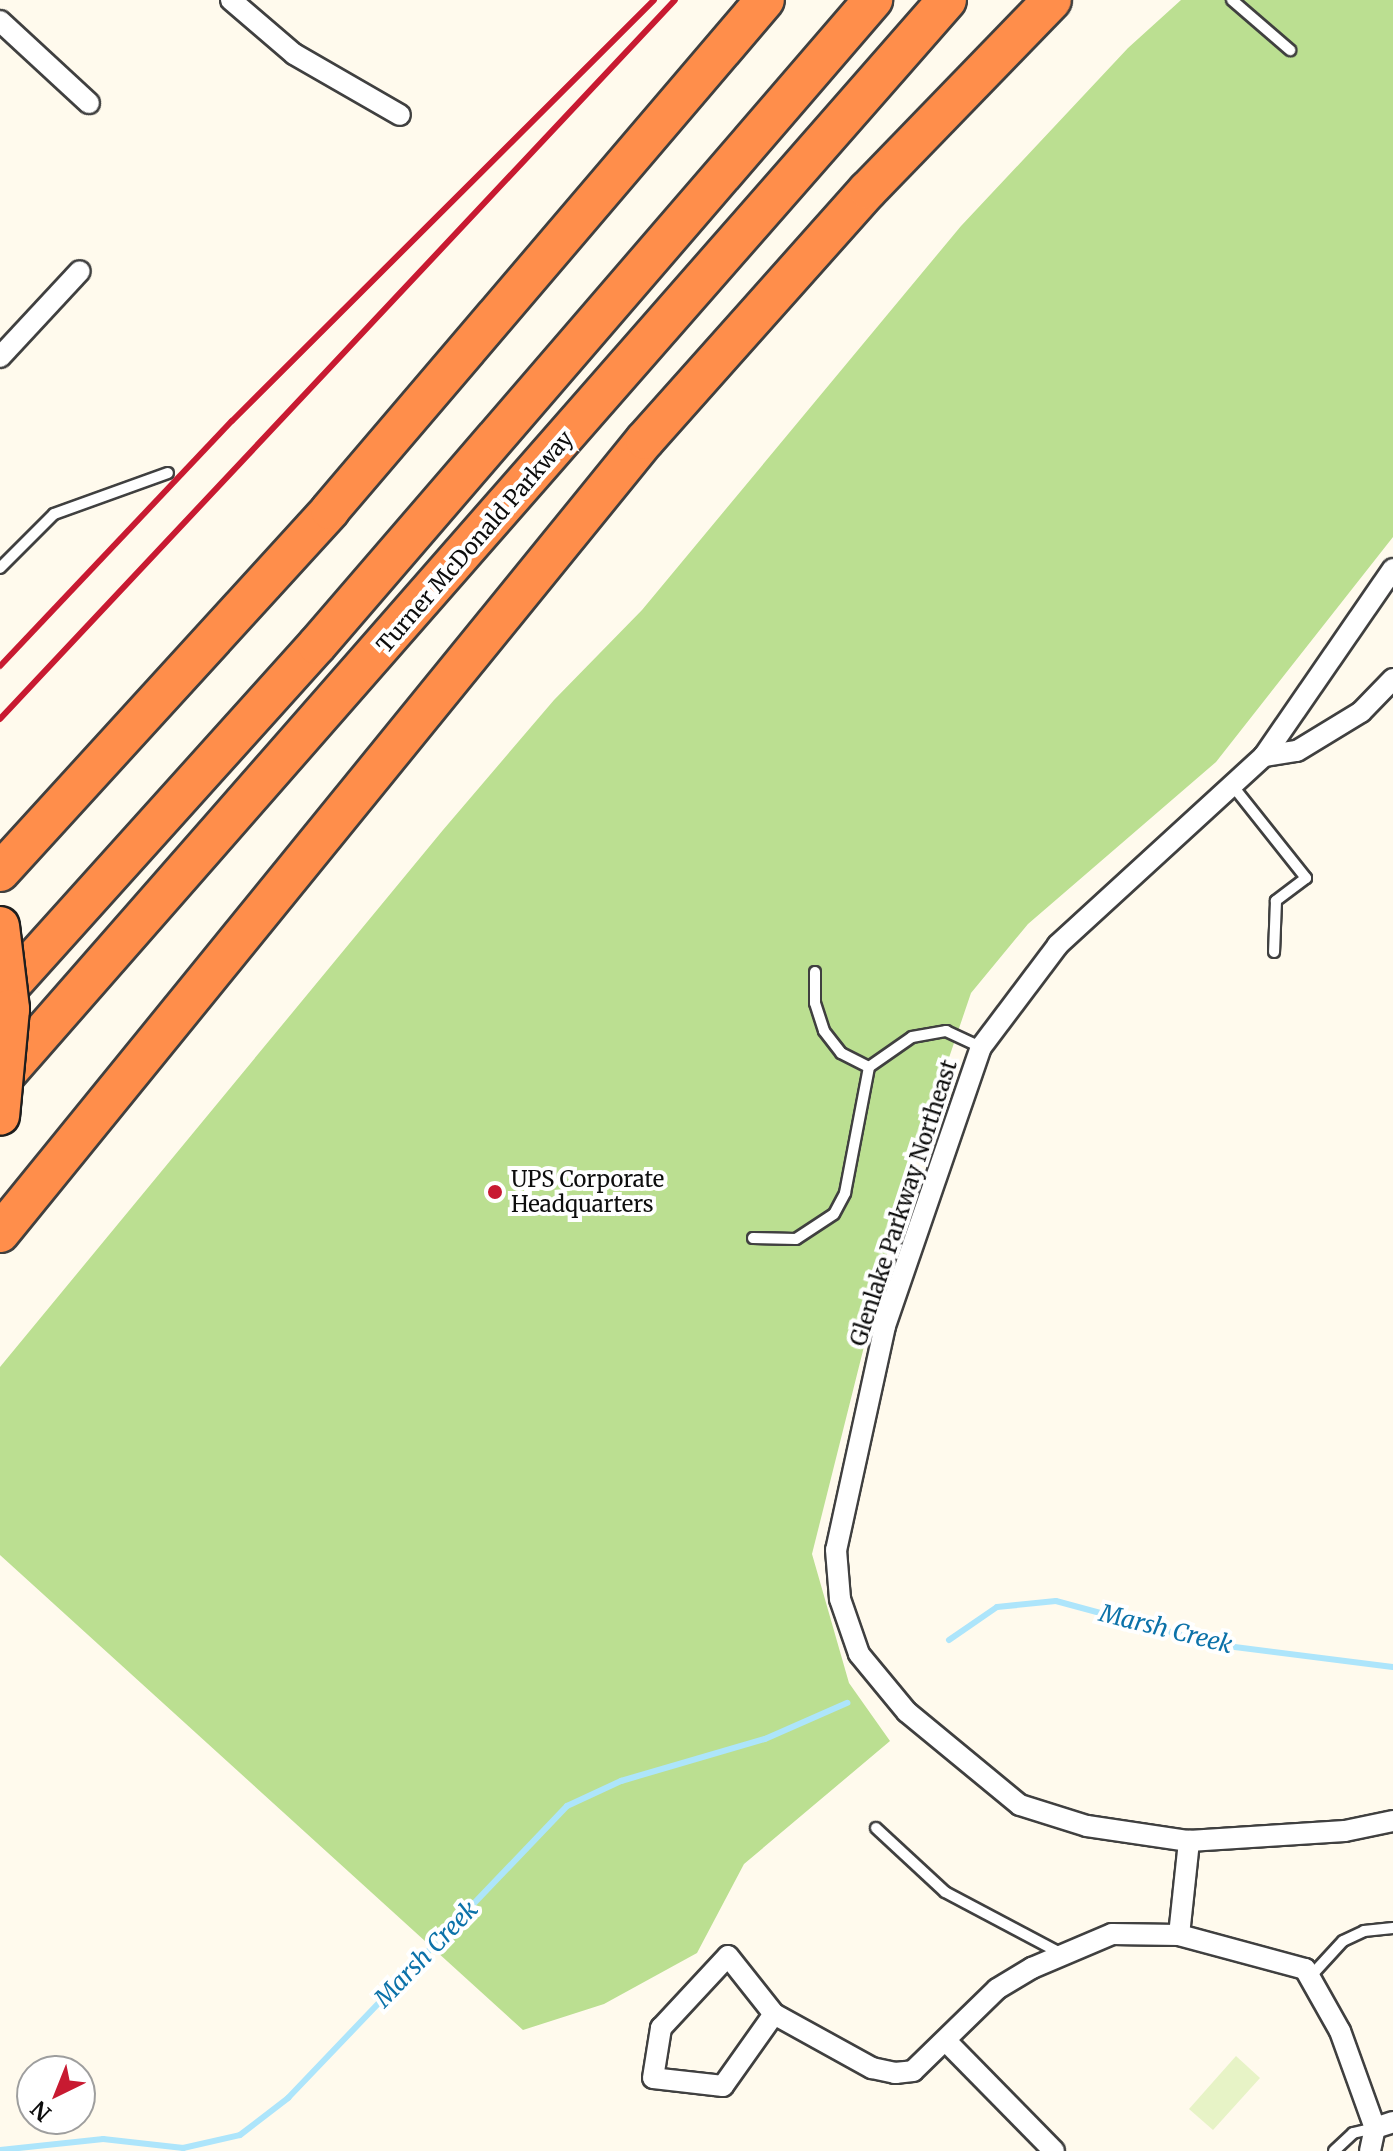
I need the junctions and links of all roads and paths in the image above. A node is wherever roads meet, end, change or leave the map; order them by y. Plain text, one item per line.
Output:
1 (231, 0) edge
2 (765, 0) edge
3 (873, 0) edge
4 (947, 0) edge
5 (1232, 0) edge
6 (1044, 5) edge
7 (0, 21) edge
8 (1290, 50) dead end
9 (89, 103) dead end
10 (400, 115) dead end
11 (80, 271) dead end
12 (0, 357) edge
13 (168, 473) dead end
14 (0, 568) edge
15 (1393, 569) edge
16 (1393, 679) edge
17 (1264, 756) junction
18 (1232, 785) junction
19 (0, 872) edge
20 (0, 926) edge
21 (1274, 952) dead end
22 (815, 972) dead end
23 (0, 997) edge
24 (981, 1047) junction
25 (869, 1067) junction
26 (0, 1081) edge
27 (0, 1116) edge
28 (0, 1233) edge
29 (753, 1238) dead end
30 (1393, 1821) edge
31 (876, 1828) dead end
32 (1189, 1841) junction
33 (1393, 1928) edge
34 (1179, 1935) junction
35 (1063, 1955) junction
36 (1309, 1978) junction
37 (774, 2014) junction
38 (946, 2041) junction
39 (1384, 2125) edge
40 (1054, 2151) edge
41 (1334, 2151) edge
42 (1370, 2151) edge

1 - 10 street
2 - 19 highway
3 - 23 highway
4 - 26 highway, Turner McDonald Parkway
5 - 8 lane
6 - 28 highway
7 - 9 street
11 - 12 street
13 - 14 lane
15 - 17 street, Glenlake Parkway Northeast
16 - 17 street, Glenlake Parkway Northeast
17 - 18 street, Glenlake Parkway Northeast
18 - 21 lane
18 - 24 street, Glenlake Parkway Northeast
20 - 27 highway, bridge
22 - 25 lane
24 - 25 lane
24 - 32 street, Glenlake Parkway Northeast
25 - 29 lane
30 - 32 street, Glenlake Parkway Northeast
31 - 35 lane
32 - 34 street
33 - 36 lane
34 - 35 street
34 - 36 street
35 - 38 street
36 - 39 street
37 - 37 street
37 - 38 street
38 - 40 street
39 - 41 lane
39 - 42 street

